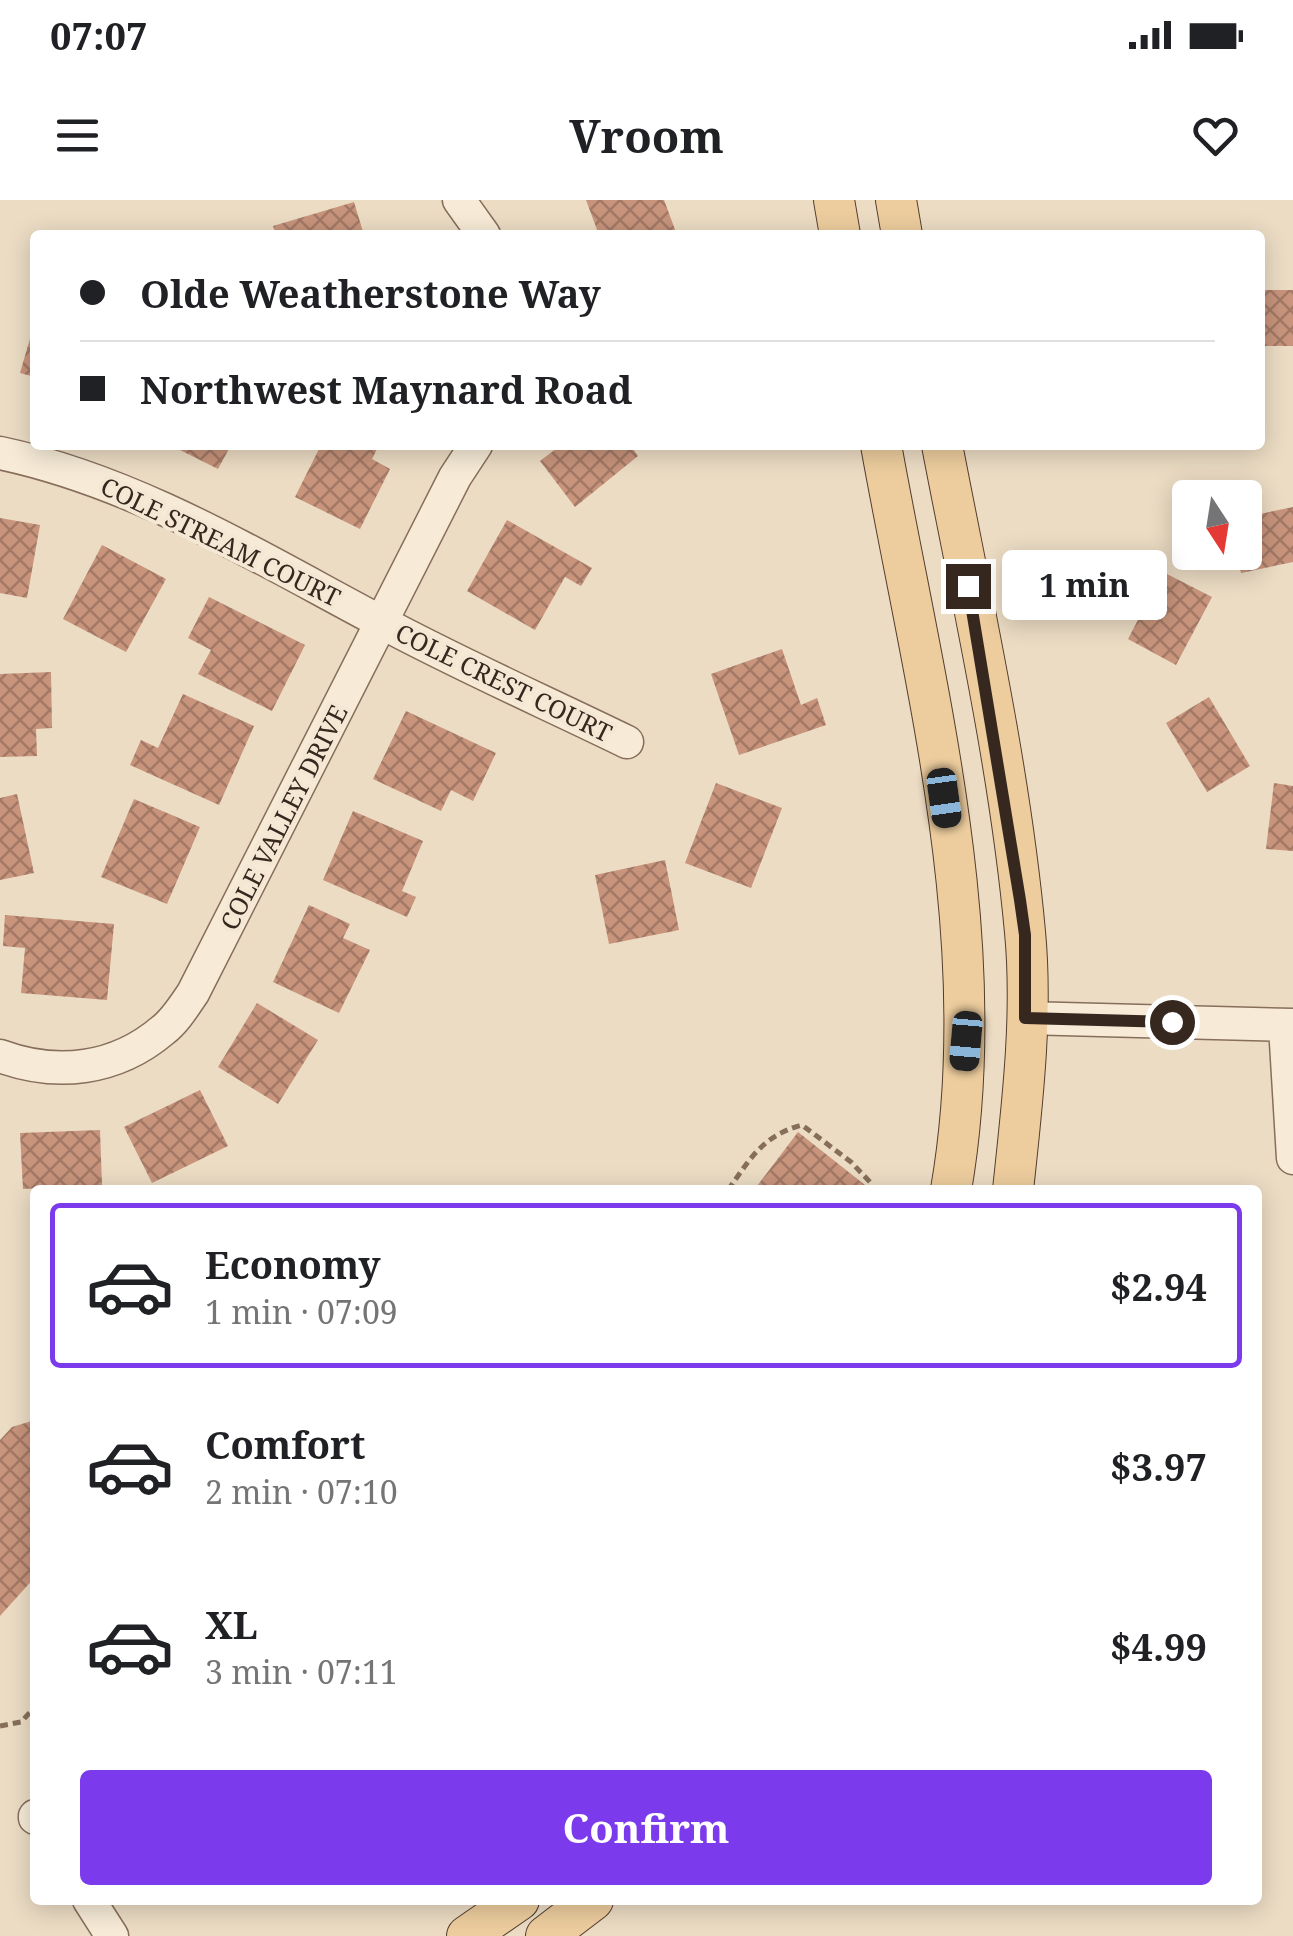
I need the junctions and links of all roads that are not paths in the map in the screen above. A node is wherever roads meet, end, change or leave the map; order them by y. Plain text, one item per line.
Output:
1 (459, 200) edge
2 (834, 200) edge
3 (896, 200) edge
4 (480, 230) edge
5 (839, 230) edge
6 (901, 230) edge
7 (473, 450) edge
8 (881, 450) edge
9 (943, 450) edge
10 (0, 453) edge
11 (381, 622) junction
12 (627, 742) dead end
13 (965, 1017) junction
14 (1025, 1018) junction
15 (1289, 1026) edge
16 (0, 1056) edge
17 (1293, 1158) edge
18 (952, 1185) edge
19 (1014, 1185) edge
20 (91, 1905) edge
21 (512, 1905) edge
22 (587, 1905) edge
23 (112, 1936) edge
24 (467, 1936) edge
25 (546, 1936) edge

1 - 4 street
2 - 5 main road
3 - 6 main road
7 - 11 street, COLE VALLEY DRIVE
8 - 13 main road
9 - 14 main road
10 - 11 street, COLE STREAM COURT
11 - 12 street, COLE CREST COURT
11 - 16 street, COLE VALLEY DRIVE
13 - 14 main road
13 - 18 main road
14 - 15 street
14 - 19 main road
15 - 17 street
20 - 23 street
21 - 24 main road
22 - 25 main road

